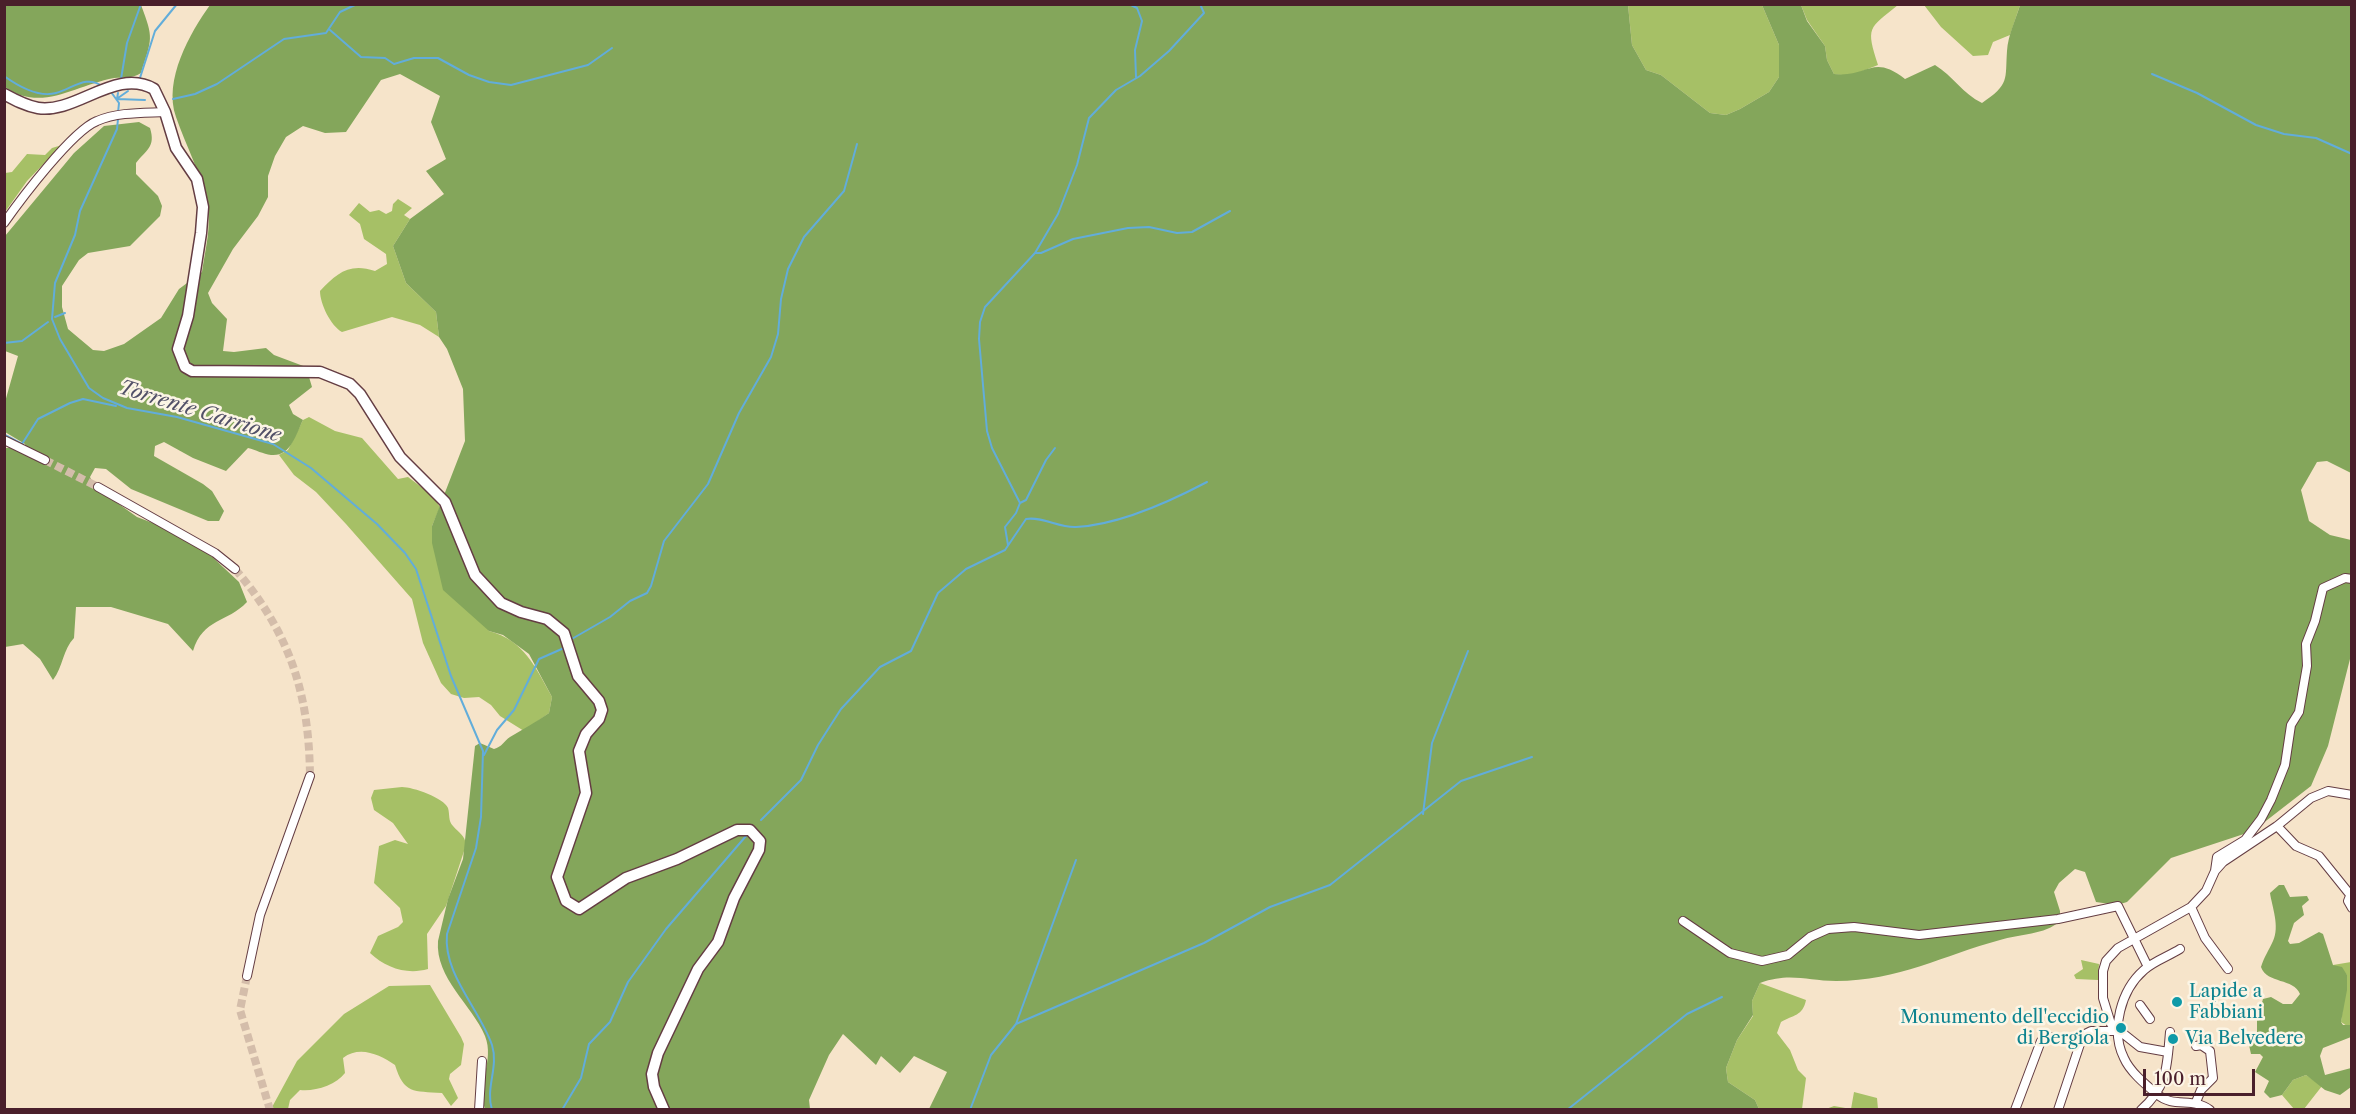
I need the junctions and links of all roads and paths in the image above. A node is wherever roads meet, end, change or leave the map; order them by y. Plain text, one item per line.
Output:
1 (4, 94) edge
2 (165, 112) junction
3 (4, 223) edge
4 (4, 440) edge
5 (45, 460) tunnel mouth
6 (98, 487) tunnel mouth
7 (235, 569) tunnel mouth
8 (2352, 579) edge
9 (310, 776) tunnel mouth
10 (2352, 795) edge
11 (2277, 826) junction
12 (2215, 871) junction
13 (2351, 896) edge
14 (2191, 907) junction
15 (2352, 908) edge
16 (1683, 921) dead end
17 (2136, 939) junction
18 (2180, 949) dead end
19 (2148, 967) junction
20 (2228, 969) dead end
21 (247, 976) tunnel mouth
22 (2140, 1005) dead end
23 (2150, 1019) dead end
24 (2117, 1031) junction
25 (2170, 1032) dead end
26 (2078, 1044) junction
27 (2196, 1046) dead end
28 (2168, 1052) junction
29 (482, 1061) dead end
30 (2157, 1095) junction
31 (2196, 1102) junction
32 (479, 1110) edge
33 (664, 1110) edge
34 (2015, 1110) edge
35 (2058, 1110) edge
36 (2141, 1110) edge
37 (2210, 1110) edge

1 - 2 street
2 - 3 street
2 - 33 street
4 - 5 street
6 - 7 street
8 - 12 street
9 - 21 street
10 - 11 street
11 - 12 street
11 - 13 street
12 - 14 street
13 - 15 street
14 - 17 street
14 - 20 street
16 - 17 street
17 - 19 street
17 - 24 street
18 - 19 street
19 - 24 street
22 - 23 street
24 - 26 street
24 - 28 street
24 - 30 street
25 - 28 street
26 - 34 street
26 - 35 street
27 - 31 street
28 - 30 street
29 - 32 street
30 - 31 street
30 - 36 street
31 - 37 street

